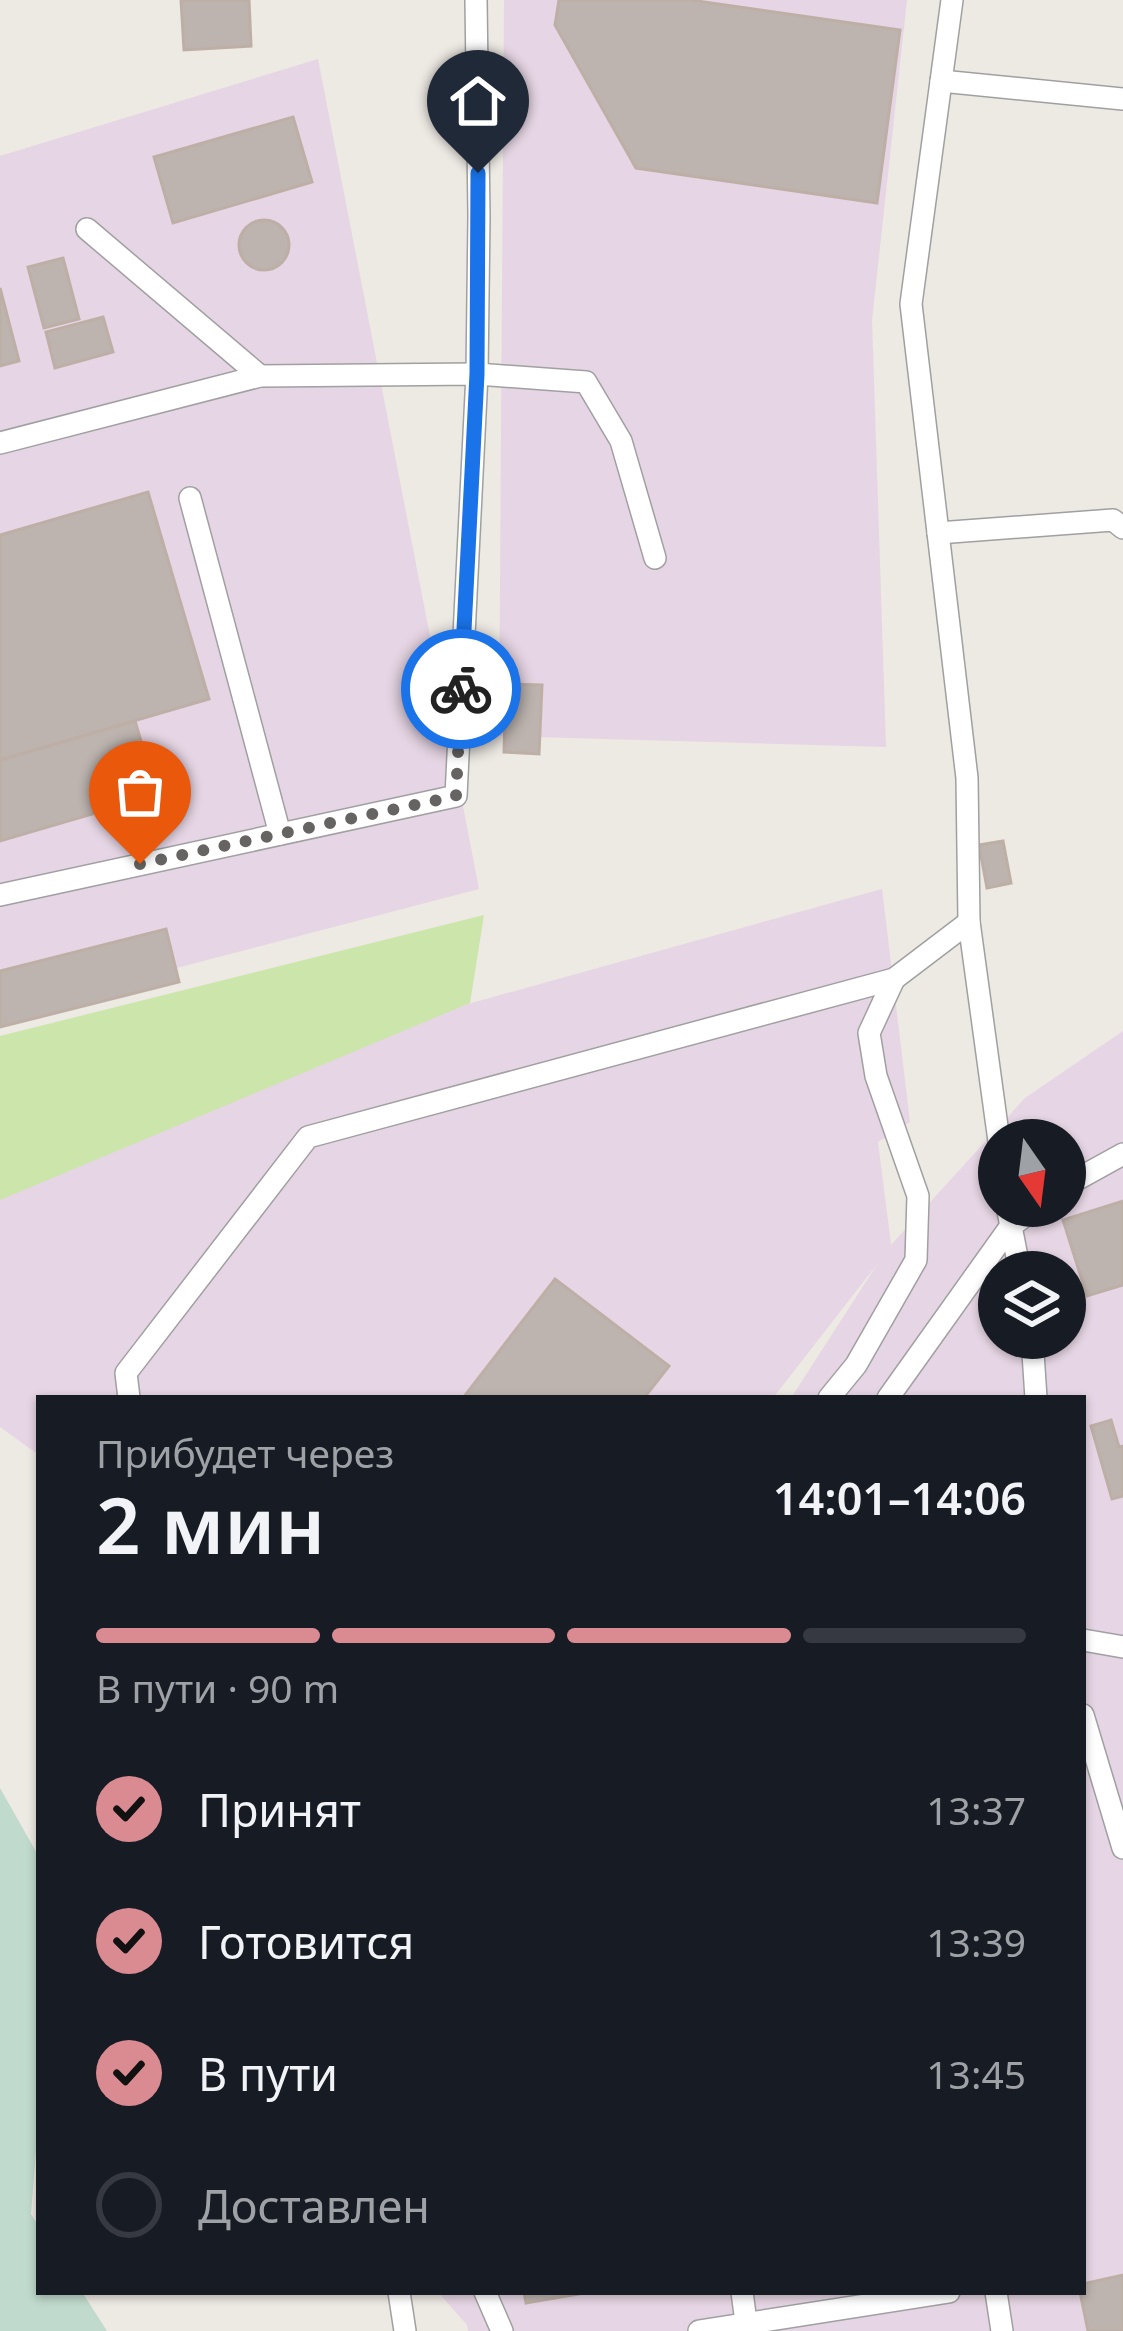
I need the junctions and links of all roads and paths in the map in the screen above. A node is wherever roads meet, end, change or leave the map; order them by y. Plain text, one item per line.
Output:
1 (476, 0) edge
2 (952, 0) edge
3 (941, 81) junction
4 (1123, 99) edge
5 (87, 229) dead end
6 (477, 374) junction
7 (260, 376) junction
8 (0, 443) edge
9 (190, 498) dead end
10 (1123, 529) edge
11 (938, 532) junction
12 (656, 558) dead end
13 (280, 834) junction
14 (0, 895) edge
15 (969, 922) junction
16 (894, 979) junction
17 (996, 1119) edge
18 (1123, 1154) edge
19 (1086, 1174) edge
20 (1001, 1227) edge
21 (1033, 1359) edge
22 (129, 1395) edge
23 (831, 1395) edge
24 (890, 1395) edge
25 (1036, 1395) edge
26 (1086, 1641) edge
27 (1123, 1647) edge
28 (1086, 1725) edge
29 (1123, 1848) edge
30 (399, 2295) edge
31 (485, 2295) edge
32 (742, 2295) edge
33 (929, 2295) edge
34 (996, 2295) edge
35 (746, 2322) junction
36 (405, 2331) edge
37 (502, 2331) edge
38 (699, 2331) edge
39 (1002, 2331) edge

1 - 6 lane
2 - 3 lane
3 - 4 lane
3 - 11 lane
5 - 7 lane
6 - 7 lane
6 - 12 lane
6 - 13 lane
7 - 8 lane
9 - 13 lane
10 - 11 lane
11 - 15 lane
13 - 14 lane
15 - 16 lane
15 - 17 lane
16 - 22 lane
16 - 23 lane
18 - 19 lane
20 - 24 lane
21 - 25 lane
26 - 27 lane
28 - 29 lane
30 - 36 lane
31 - 37 lane
32 - 35 lane
33 - 35 lane
34 - 39 lane
35 - 38 lane

